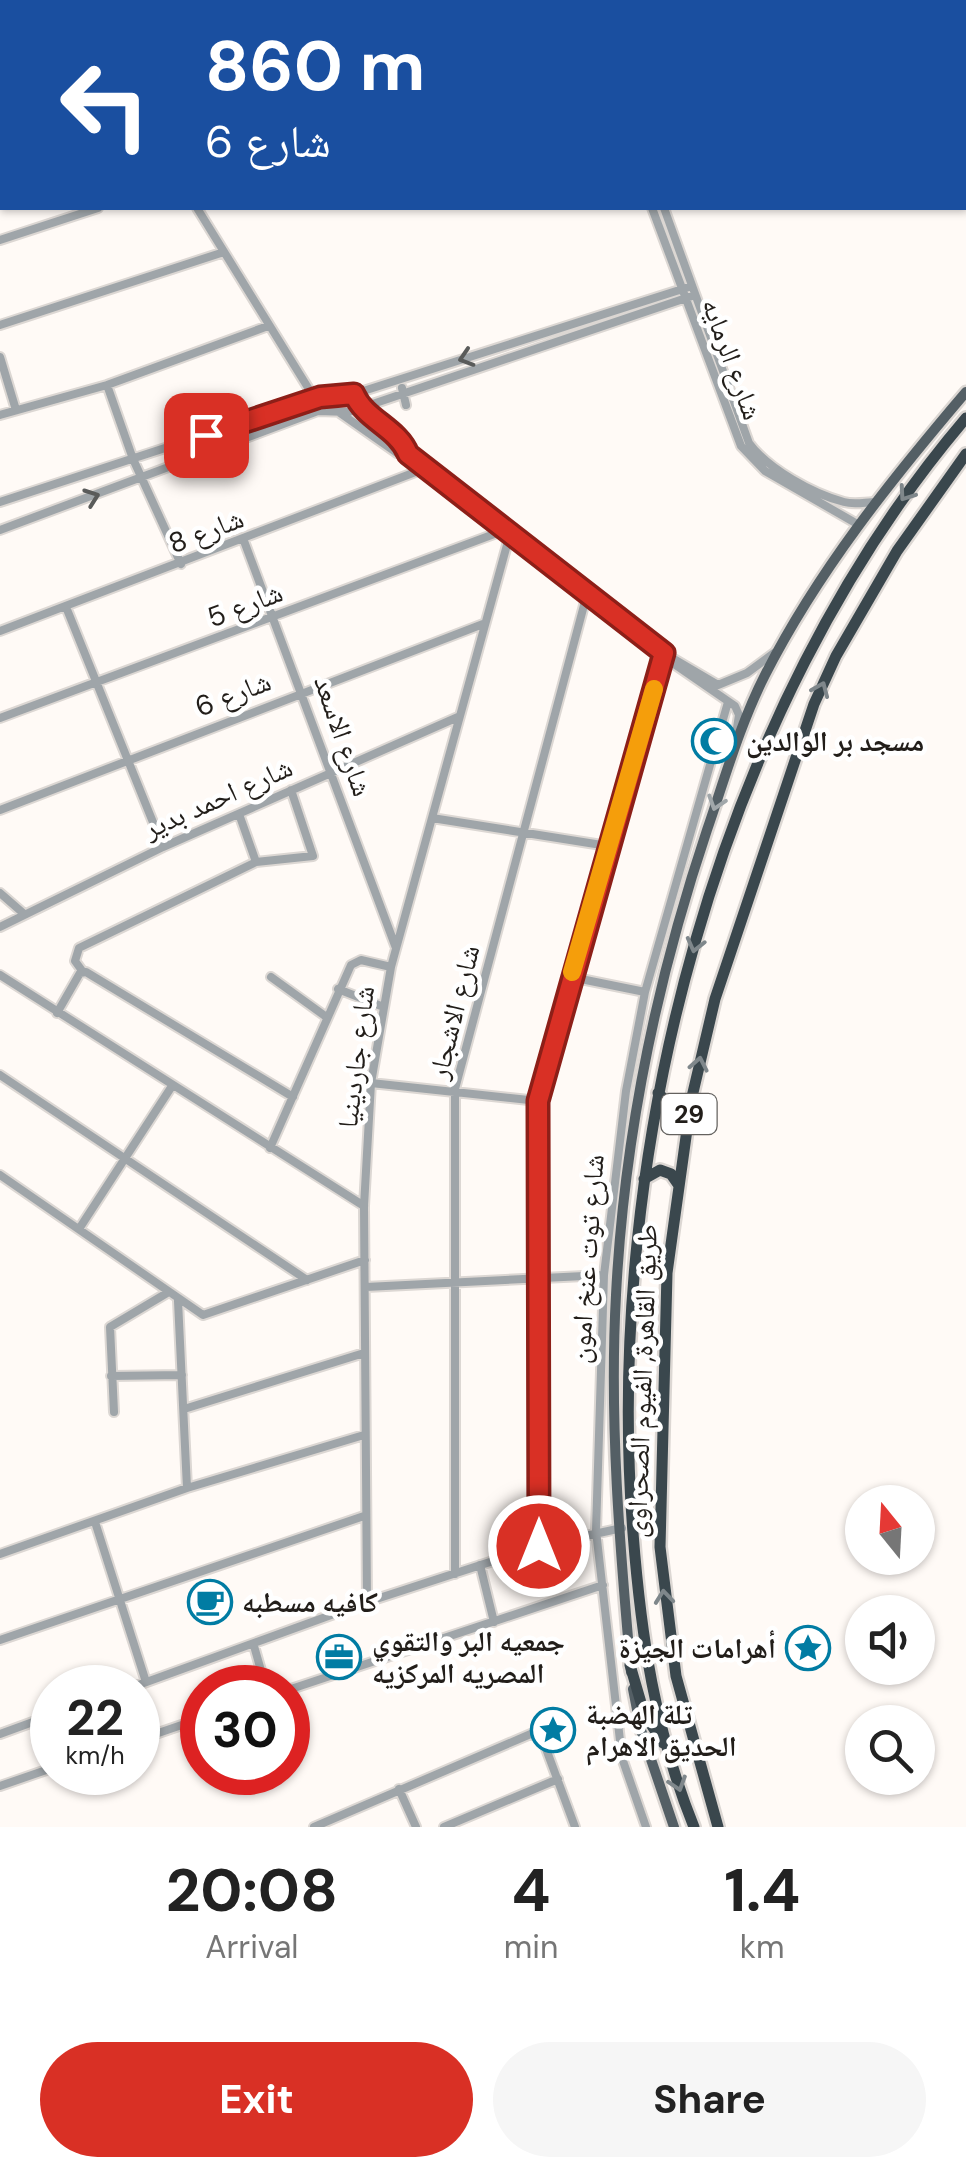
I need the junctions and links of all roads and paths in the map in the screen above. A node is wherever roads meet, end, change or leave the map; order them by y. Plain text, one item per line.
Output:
1 (92, 210) edge
2 (198, 210) edge
3 (653, 210) edge
4 (665, 210) edge
5 (0, 240) edge
6 (224, 252) junction
7 (689, 292) junction
8 (0, 326) edge
9 (268, 326) junction
10 (0, 357) edge
11 (399, 379) junction
12 (107, 385) junction
13 (402, 391) junction
14 (966, 392) edge
15 (354, 394) junction
16 (315, 399) junction
17 (406, 405) dead end
18 (361, 407) junction
19 (16, 410) junction
20 (339, 412) junction
21 (0, 415) edge
22 (966, 418) edge
23 (408, 454) junction
24 (966, 454) edge
25 (133, 459) junction
26 (426, 468) junction
27 (142, 478) junction
28 (0, 502) edge
29 (876, 502) junction
30 (859, 525) junction
31 (0, 530) edge
32 (507, 532) junction
33 (244, 541) junction
34 (181, 564) junction
35 (587, 594) junction
36 (66, 607) junction
37 (275, 618) junction
38 (483, 624) junction
39 (0, 631) edge
40 (780, 648) junction
41 (665, 654) junction
42 (97, 684) junction
43 (304, 691) junction
44 (728, 702) junction
45 (458, 717) junction
46 (0, 718) edge
47 (736, 743) junction
48 (127, 758) junction
49 (332, 772) junction
50 (291, 790) junction
51 (0, 810) edge
52 (239, 814) junction
53 (432, 818) junction
54 (526, 833) junction
55 (608, 846) junction
56 (163, 847) junction
57 (256, 862) junction
58 (0, 893) edge
59 (24, 913) junction
60 (0, 927) edge
61 (396, 948) junction
62 (391, 967) junction
63 (83, 972) junction
64 (0, 976) edge
65 (271, 977) dead end
66 (571, 977) junction
67 (338, 989) junction
68 (645, 992) junction
69 (382, 1006) junction
70 (56, 1013) junction
71 (325, 1016) junction
72 (0, 1075) edge
73 (371, 1084) junction
74 (172, 1086) junction
75 (455, 1090) junction
76 (658, 1094) junction
77 (293, 1097) junction
78 (538, 1101) junction
79 (691, 1101) junction
80 (270, 1148) junction
81 (125, 1156) junction
82 (0, 1175) edge
83 (644, 1179) junction
84 (678, 1184) junction
85 (364, 1206) junction
86 (79, 1229) junction
87 (366, 1260) junction
88 (604, 1276) junction
89 (539, 1278) junction
90 (307, 1280) junction
91 (454, 1282) junction
92 (366, 1287) junction
93 (167, 1293) junction
94 (178, 1301) junction
95 (364, 1353) junction
96 (182, 1375) junction
97 (111, 1376) junction
98 (184, 1409) junction
99 (114, 1412) dead end
100 (364, 1435) junction
101 (187, 1488) junction
102 (364, 1516) junction
103 (94, 1522) junction
104 (622, 1528) junction
105 (596, 1532) junction
106 (539, 1546) junction
107 (0, 1554) edge
108 (480, 1566) junction
109 (454, 1574) junction
110 (603, 1585) junction
111 (120, 1599) junction
112 (367, 1602) junction
113 (494, 1622) junction
114 (0, 1640) edge
115 (254, 1646) junction
116 (141, 1665) edge
117 (259, 1665) edge
118 (630, 1665) junction
119 (160, 1677) edge
120 (310, 1683) edge
121 (30, 1725) edge
122 (0, 1734) edge
123 (667, 1746) junction
124 (30, 1776) edge
125 (558, 1779) junction
126 (0, 1786) edge
127 (399, 1789) junction
128 (314, 1827) edge
129 (416, 1827) edge
130 (444, 1827) edge
131 (576, 1827) edge
132 (646, 1827) edge
133 (674, 1827) edge
134 (694, 1827) edge
135 (718, 1827) edge

1 - 5 street
2 - 6 street
3 - 7 street, شارع الرمايه
4 - 7 street, شارع الرمايه
6 - 8 street
6 - 9 street
7 -> 11 street
7 - 13 street
7 - 29 street, شارع الرمايه
7 - 30 street, شارع الرمايه
9 - 12 street
9 - 16 street
10 - 19 street
11 - 13 street
11 - 15 street
12 - 19 street
12 - 25 street
13 - 17 street
13 - 18 street
14 - 29 main road
15 - 16 street
15 - 18 street
16 - 25 street
18 - 20 street
18 - 23 street
19 - 21 street
20 - 23 street
20 - 27 street
22 -> 76 highway, طريق القاهرة, الفيوم الصحراوى / 29
23 - 26 street
79 -> 24 highway, طريق القاهرة, الفيوم الصحراوى / 29
25 - 27 street
25 - 28 street
26 - 32 street
26 - 33 street, شارع 8
31 -> 27 street
27 - 34 street
29 - 30 main road
30 - 40 main road
32 - 35 street
32 - 37 street, شارع 5
32 - 38 street, شارع جاردينيا
33 - 34 street, شارع 8
33 - 37 street, شارع الاسعد
34 - 36 street, شارع 8
35 - 41 street
35 - 54 street, شارع الاشجار
36 - 39 street, شارع 8
36 - 42 street
37 - 42 street, شارع 5
37 - 43 street, شارع الاسعد
38 - 43 street, شارع 6
38 - 45 street, شارع جاردينيا
40 - 41 street
40 - 47 main road
41 - 44 street
41 - 55 street
42 - 46 street, شارع 5
42 - 48 street
43 - 48 street, شارع 6
43 - 49 street, شارع الاسعد
44 - 47 street
44 - 68 street, شارع توت عنخ امون
45 - 49 street, شارع احمد بدير
45 - 53 street, شارع جاردينيا
47 -> 104 main road
48 - 51 street, شارع 6
48 - 56 street
49 - 50 street, شارع احمد بدير
49 - 61 street, شارع الاسعد
50 - 52 street, شارع احمد بدير
50 - 57 street
52 - 56 street, شارع احمد بدير
52 - 57 street
53 - 54 street
53 - 61 street, شارع جاردينيا
54 - 55 street
54 - 75 street, شارع الاشجار
55 - 66 street
56 - 59 street, شارع احمد بدير
57 - 63 street
58 - 59 street
59 - 60 street, شارع احمد بدير
61 - 62 street, شارع جاردينيا
62 - 67 street
62 - 69 street, شارع جاردينيا
63 - 70 street
63 - 77 street
64 - 70 street
65 - 71 street
66 - 68 street
66 - 78 street
67 - 69 street
67 - 71 street
68 - 88 street, شارع توت عنخ امون
69 - 73 street, شارع جاردينيا
70 - 74 street
71 - 77 street
72 - 81 street
73 - 75 street
73 - 85 street, شارع جاردينيا
74 - 80 street
74 - 81 street
75 - 78 street
75 - 91 street, شارع الاشجار
76 - 79 highway
76 - 83 highway, طريق القاهرة, الفيوم الصحراوى / 29
77 - 80 street
78 - 89 street
79 - 84 highway, طريق القاهرة, الفيوم الصحراوى / 29
80 - 85 street
81 - 86 street
81 - 90 street
82 - 86 street
83 - 84 highway
83 - 123 highway, طريق القاهرة, الفيوم الصحراوى / 29
135 -> 84 highway, طريق القاهرة, الفيوم الصحراوى / 29
85 - 87 street, شارع جاردينيا
86 - 93 street
87 - 90 street
87 - 92 street, شارع جاردينيا
88 - 89 street
88 - 105 street, شارع توت عنخ امون
89 - 91 street
89 - 106 street
90 - 94 street
91 - 92 street
91 - 109 street, شارع الاشجار
92 - 95 street, شارع جاردينيا
93 - 94 street
93 - 97 street
94 - 96 street
95 - 98 street
95 - 100 street, شارع جاردينيا
96 - 97 street
96 - 98 street
97 - 99 street
98 - 101 street
100 - 101 street
100 - 102 street, شارع جاردينيا
101 - 103 street
102 - 111 street
102 - 112 street, شارع جاردينيا
103 - 107 street
103 - 111 street
104 - 105 street
104 - 118 main road
105 - 106 street
105 - 110 street, شارع توت عنخ امون
106 - 108 street
108 - 109 street
108 - 113 street
109 - 112 street
110 - 113 street
110 - 132 street, شارع توت عنخ امون
111 - 114 street
111 - 116 street
112 - 115 street
113 - 120 street
115 - 117 street
115 - 119 street
118 - 123 highway
118 - 133 main road
121 - 122 street
123 -> 134 highway, طريق القاهرة, الفيوم الصحراوى / 29
124 - 126 street
125 - 127 street
125 - 130 street
125 - 131 street
127 - 128 street
127 - 129 street

